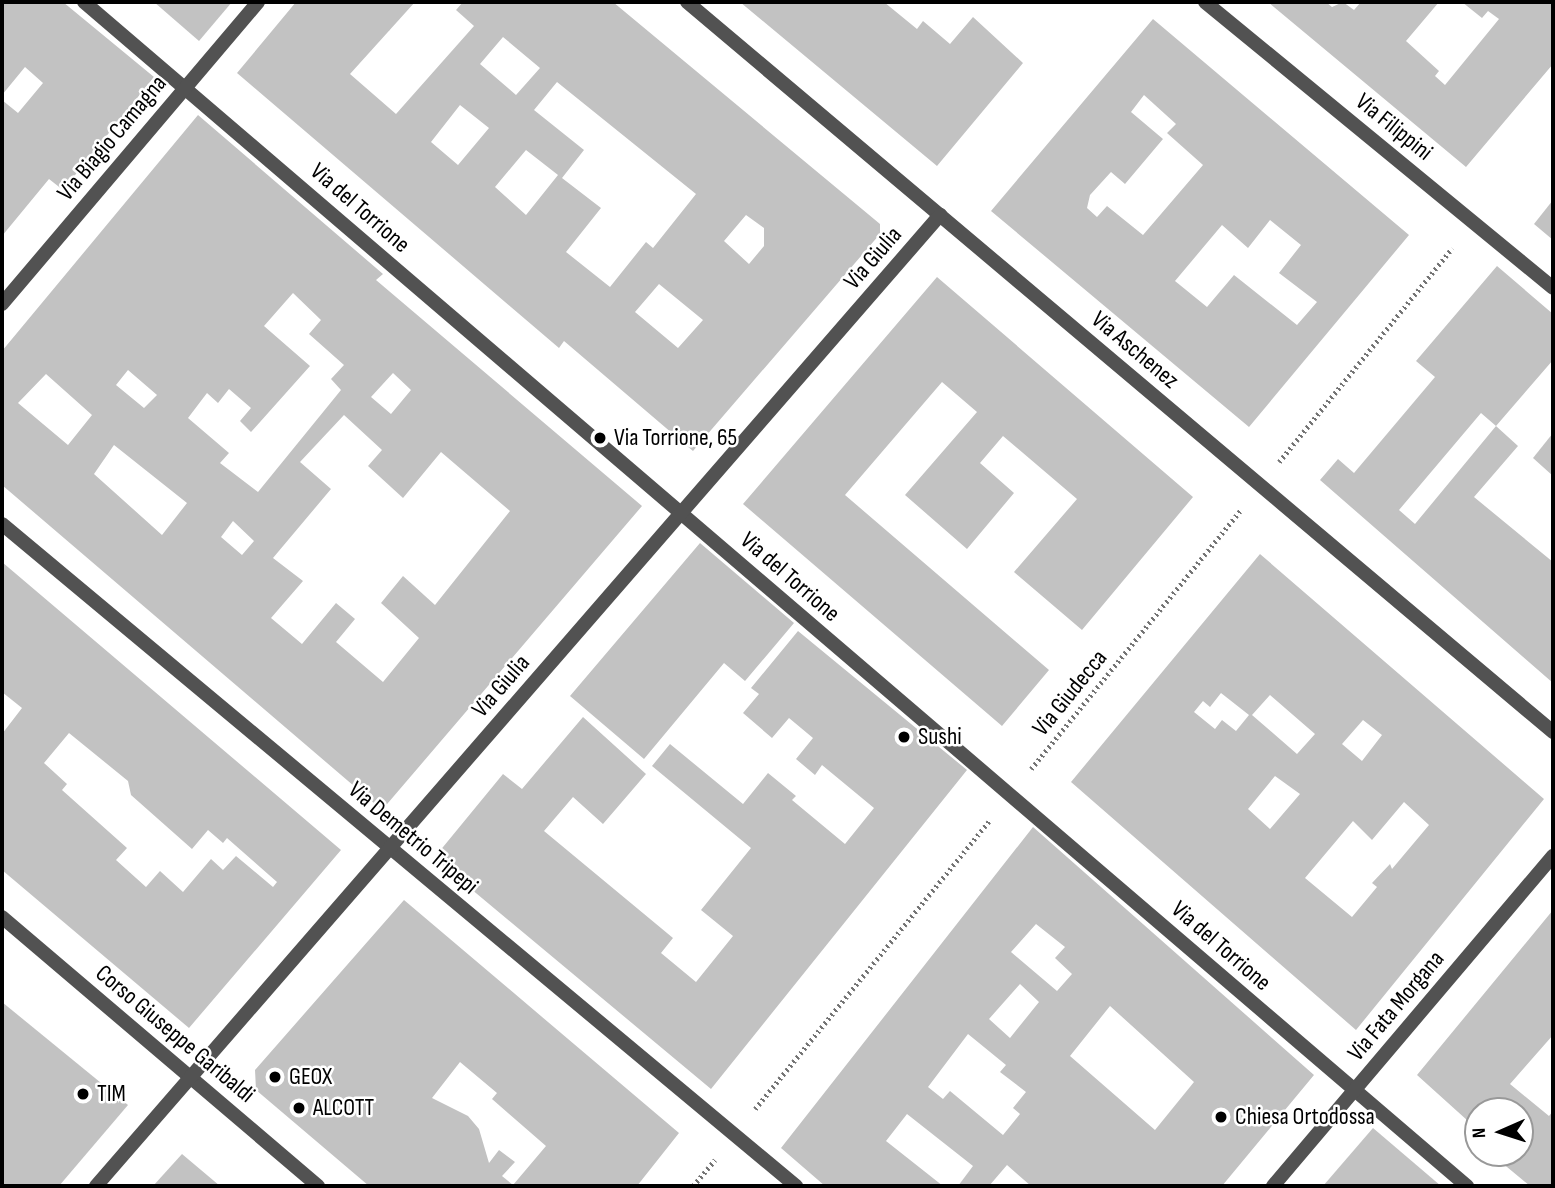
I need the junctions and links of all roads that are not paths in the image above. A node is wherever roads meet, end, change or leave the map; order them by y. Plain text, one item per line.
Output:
1 (84, 2) edge
2 (258, 2) edge
3 (687, 2) edge
4 (1205, 2) edge
5 (185, 88) junction
6 (940, 215) junction
7 (1553, 288) edge
8 (2, 304) edge
9 (681, 513) junction
10 (2, 524) edge
11 (1553, 732) edge
12 (389, 849) junction
13 (1553, 856) edge
14 (2, 916) edge
15 (191, 1077) junction
16 (1355, 1090) junction
17 (96, 1186) edge
18 (318, 1186) edge
19 (796, 1186) edge
20 (1273, 1186) edge
21 (1466, 1186) edge

1 - 5 street, Via del Torrione
2 - 5 street, Via Biagio Camagna
3 - 6 street, Via Aschenez
4 - 7 street, Via Filippini
5 - 8 street, Via Biagio Camagna
5 - 9 street, Via del Torrione
6 - 9 street, Via Giulia
6 - 11 street, Via Aschenez
9 - 12 street, Via Giulia
9 - 16 street, Via del Torrione
10 - 12 street, Via Demetrio Tripepi
12 - 15 street, Via Giulia
12 - 19 street, Via Demetrio Tripepi
13 - 16 street, Via Fata Morgana
14 - 15 street, Corso Giuseppe Garibaldi
15 - 17 street, Via Giulia
15 - 18 street, Corso Giuseppe Garibaldi
16 - 20 street, Via Fata Morgana
16 - 21 street, Via del Torrione

